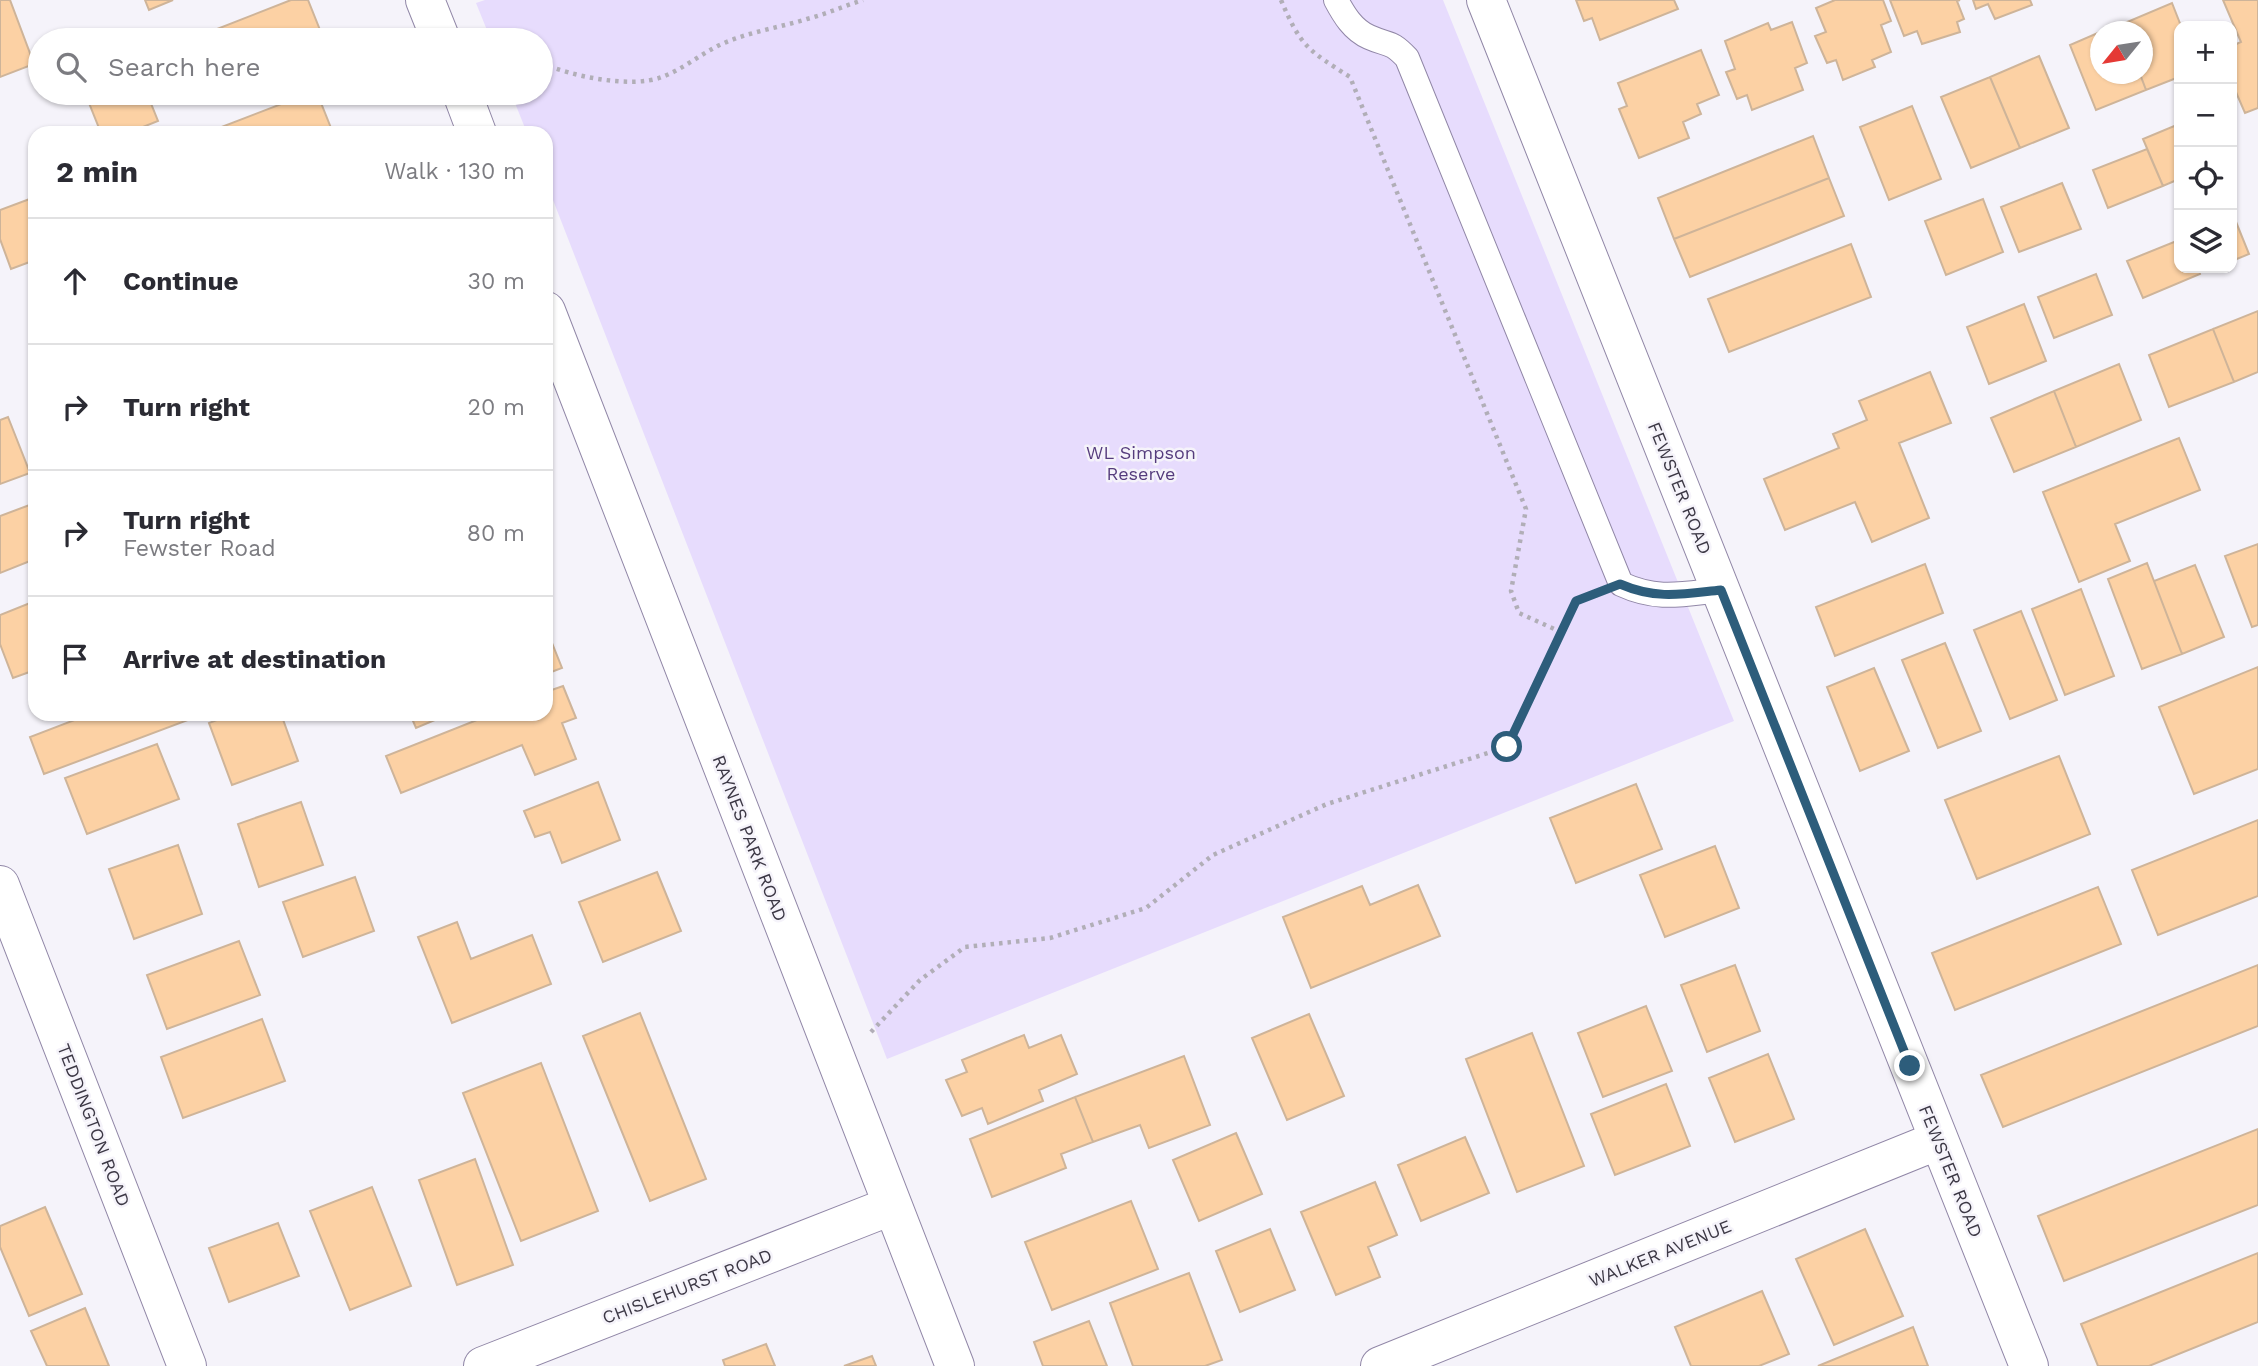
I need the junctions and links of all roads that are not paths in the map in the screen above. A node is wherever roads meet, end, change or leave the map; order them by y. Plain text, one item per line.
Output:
1 (425, 0) edge
2 (1336, 0) edge
3 (1486, 0) edge
4 (436, 28) edge
5 (466, 105) edge
6 (474, 126) edge
7 (553, 329) edge
8 (1721, 590) junction
9 (0, 885) edge
10 (1939, 1140) junction
11 (891, 1206) junction
12 (187, 1366) edge
13 (483, 1366) edge
14 (955, 1366) edge
15 (1380, 1366) edge
16 (2029, 1366) edge

1 - 4 street
2 - 8 lane
3 - 8 street, FEWSTER ROAD
5 - 6 street
7 - 11 street, RAYNES PARK ROAD
8 - 10 street, FEWSTER ROAD
9 - 12 street, TEDDINGTON ROAD
10 - 15 street, WALKER AVENUE
10 - 16 street, FEWSTER ROAD
11 - 13 street, CHISLEHURST ROAD
11 - 14 street, RAYNES PARK ROAD

